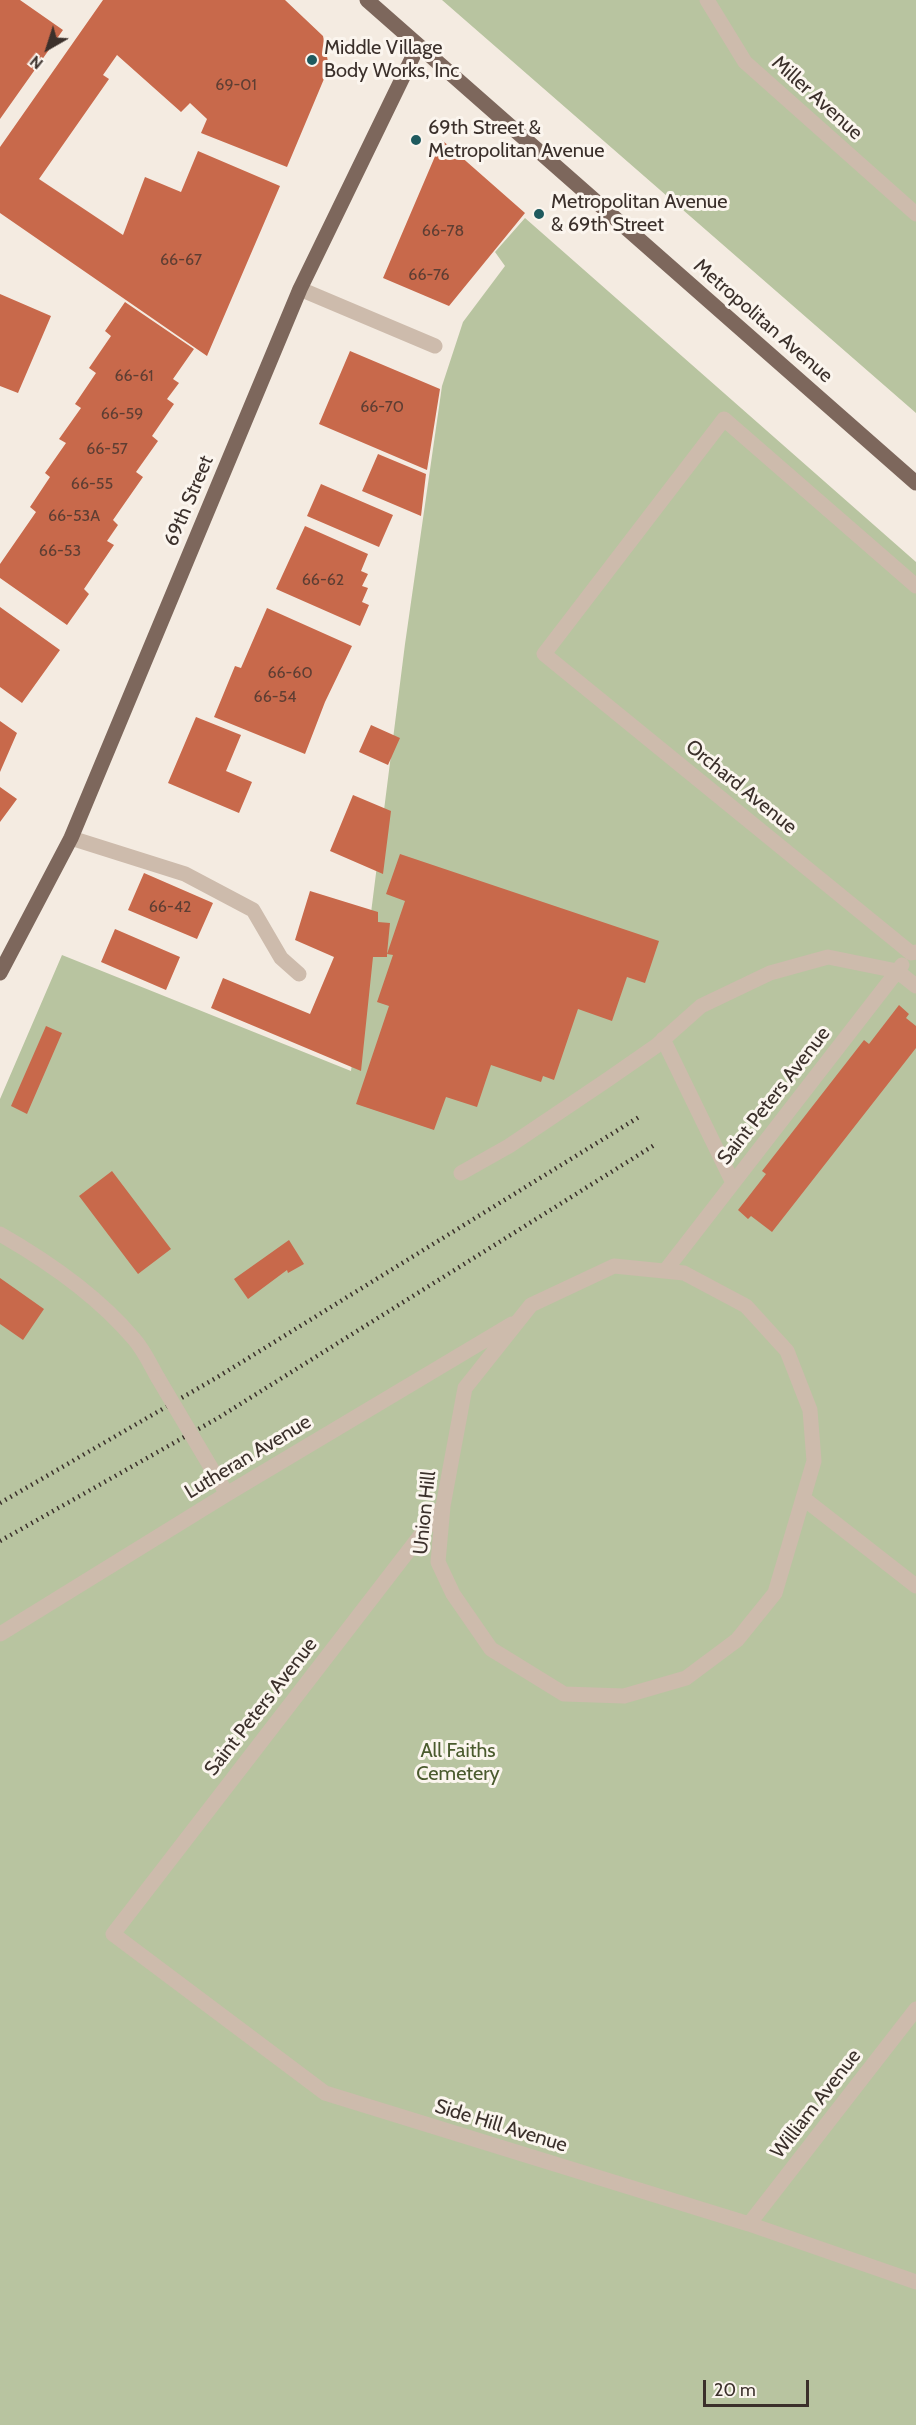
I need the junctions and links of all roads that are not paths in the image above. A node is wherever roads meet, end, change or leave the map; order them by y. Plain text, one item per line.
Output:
1 (367, 0) edge
2 (707, 0) edge
3 (418, 46) junction
4 (916, 214) edge
5 (300, 289) junction
6 (435, 346) dead end
7 (916, 483) edge
8 (916, 586) edge
9 (70, 838) junction
10 (914, 950) edge
11 (897, 971) junction
12 (0, 973) edge
13 (299, 974) dead end
14 (916, 986) edge
15 (663, 1039) junction
16 (461, 1173) dead end
17 (733, 1183) junction
18 (0, 1234) edge
19 (665, 1271) junction
20 (519, 1319) junction
21 (226, 1494) junction
22 (803, 1498) junction
23 (442, 1506) junction
24 (916, 1586) edge
25 (0, 1634) edge
26 (113, 1934) joint
27 (916, 2009) edge
28 (749, 2224) junction
29 (916, 2282) edge

1 - 3 main road, Metropolitan Avenue
2 - 4 lane, Miller Avenue
3 - 5 main road, 69th Street
3 - 7 main road, Metropolitan Avenue
5 - 6 lane
5 - 9 main road, 69th Street
8 - 10 lane, Orchard Avenue
9 - 12 main road, 69th Street
9 - 13 lane
10 - 11 lane, Saint Peters Avenue
11 - 14 lane
11 - 15 lane
11 - 17 lane, Saint Peters Avenue
15 - 16 lane
15 - 17 lane
17 - 19 lane, Saint Peters Avenue
18 - 21 lane, bridge
19 - 20 lane, Union Hill
19 - 22 lane, Union Hill
20 - 21 lane, Lutheran Avenue
20 - 23 lane, Union Hill
21 - 25 lane, Lutheran Avenue
22 - 23 lane, Union Hill
22 - 24 lane
23 - 26 lane, Saint Peters Avenue
26 - 28 lane, Side Hill Avenue
27 - 28 lane, William Avenue
28 - 29 lane, Side Hill Avenue

